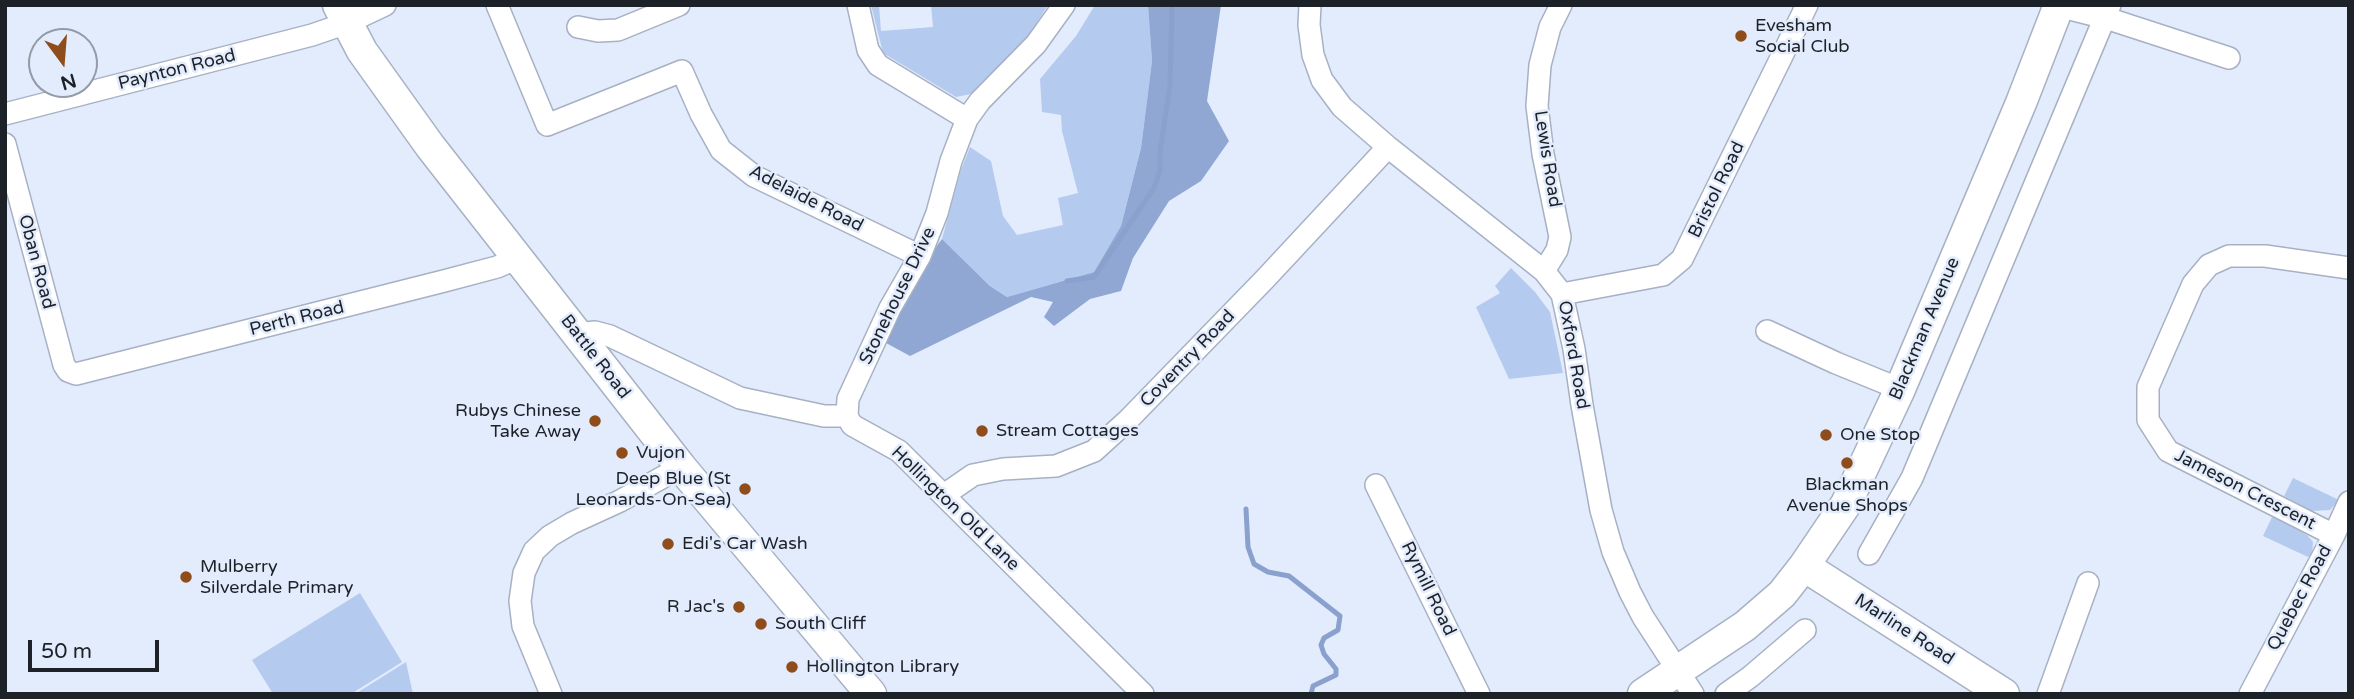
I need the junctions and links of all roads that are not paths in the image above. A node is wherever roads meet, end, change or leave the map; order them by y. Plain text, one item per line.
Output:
1 (385, 5) edge
2 (497, 5) edge
3 (679, 5) edge
4 (858, 5) edge
5 (1064, 5) edge
6 (1310, 5) edge
7 (1561, 5) edge
8 (1807, 5) edge
9 (2059, 6) edge
10 (2108, 12) edge
11 (343, 14) edge
12 (578, 27) dead end
13 (2229, 58) dead end
14 (5, 114) edge
15 (967, 119) junction
16 (5, 144) edge
17 (1388, 147) junction
18 (920, 256) junction
19 (518, 258) junction
20 (2349, 268) edge
21 (1544, 271) junction
22 (1562, 294) junction
23 (1767, 331) dead end
24 (577, 334) junction
25 (76, 374) joint
26 (1900, 388) junction
27 (846, 415) junction
28 (681, 467) junction
29 (1376, 485) dead end
30 (944, 495) junction
31 (2349, 502) edge
32 (2334, 535) junction
33 (1869, 554) dead end
34 (1804, 566) junction
35 (2088, 583) dead end
36 (1805, 630) dead end
37 (1685, 683) edge
38 (551, 694) edge
39 (871, 694) edge
40 (1143, 694) edge
41 (1479, 694) edge
42 (1643, 694) edge
43 (1726, 694) edge
44 (2004, 694) edge
45 (2049, 694) edge
46 (2250, 694) edge

1 - 11 street, Paynton Road
2 - 18 street, Adelaide Road
3 - 12 street
4 - 15 street
5 - 15 street, Stonehouse Drive
6 - 17 street, Oxford Road
7 - 21 street, Lewis Road
8 - 22 street, Bristol Road
9 - 10 street
9 - 26 street, Blackman Avenue
10 - 13 street
10 - 33 street
11 - 14 street, Paynton Road
11 - 19 street, Battle Road
15 - 18 street, Stonehouse Drive
16 - 25 street, Oban Road
17 - 21 street, Oxford Road
17 - 30 street, Coventry Road
18 - 27 street, Stonehouse Drive
19 - 24 street, Battle Road
19 - 25 street, Perth Road
20 - 32 street, Jameson Crescent
21 - 22 street, Oxford Road
22 - 37 street, Oxford Road
23 - 26 street
24 - 27 street
24 - 28 street, Battle Road
26 - 34 street, Blackman Avenue
27 - 30 street, Hollington Old Lane
28 - 38 street
28 - 39 street, Battle Road
29 - 41 street, Rymill Road
30 - 40 street, Hollington Old Lane
31 - 32 street, Quebec Road
32 - 46 street, Quebec Road
34 - 37 street, Blackman Avenue
34 - 44 street, Marline Road
35 - 45 street
36 - 43 street
37 - 42 street, Blackman Avenue

